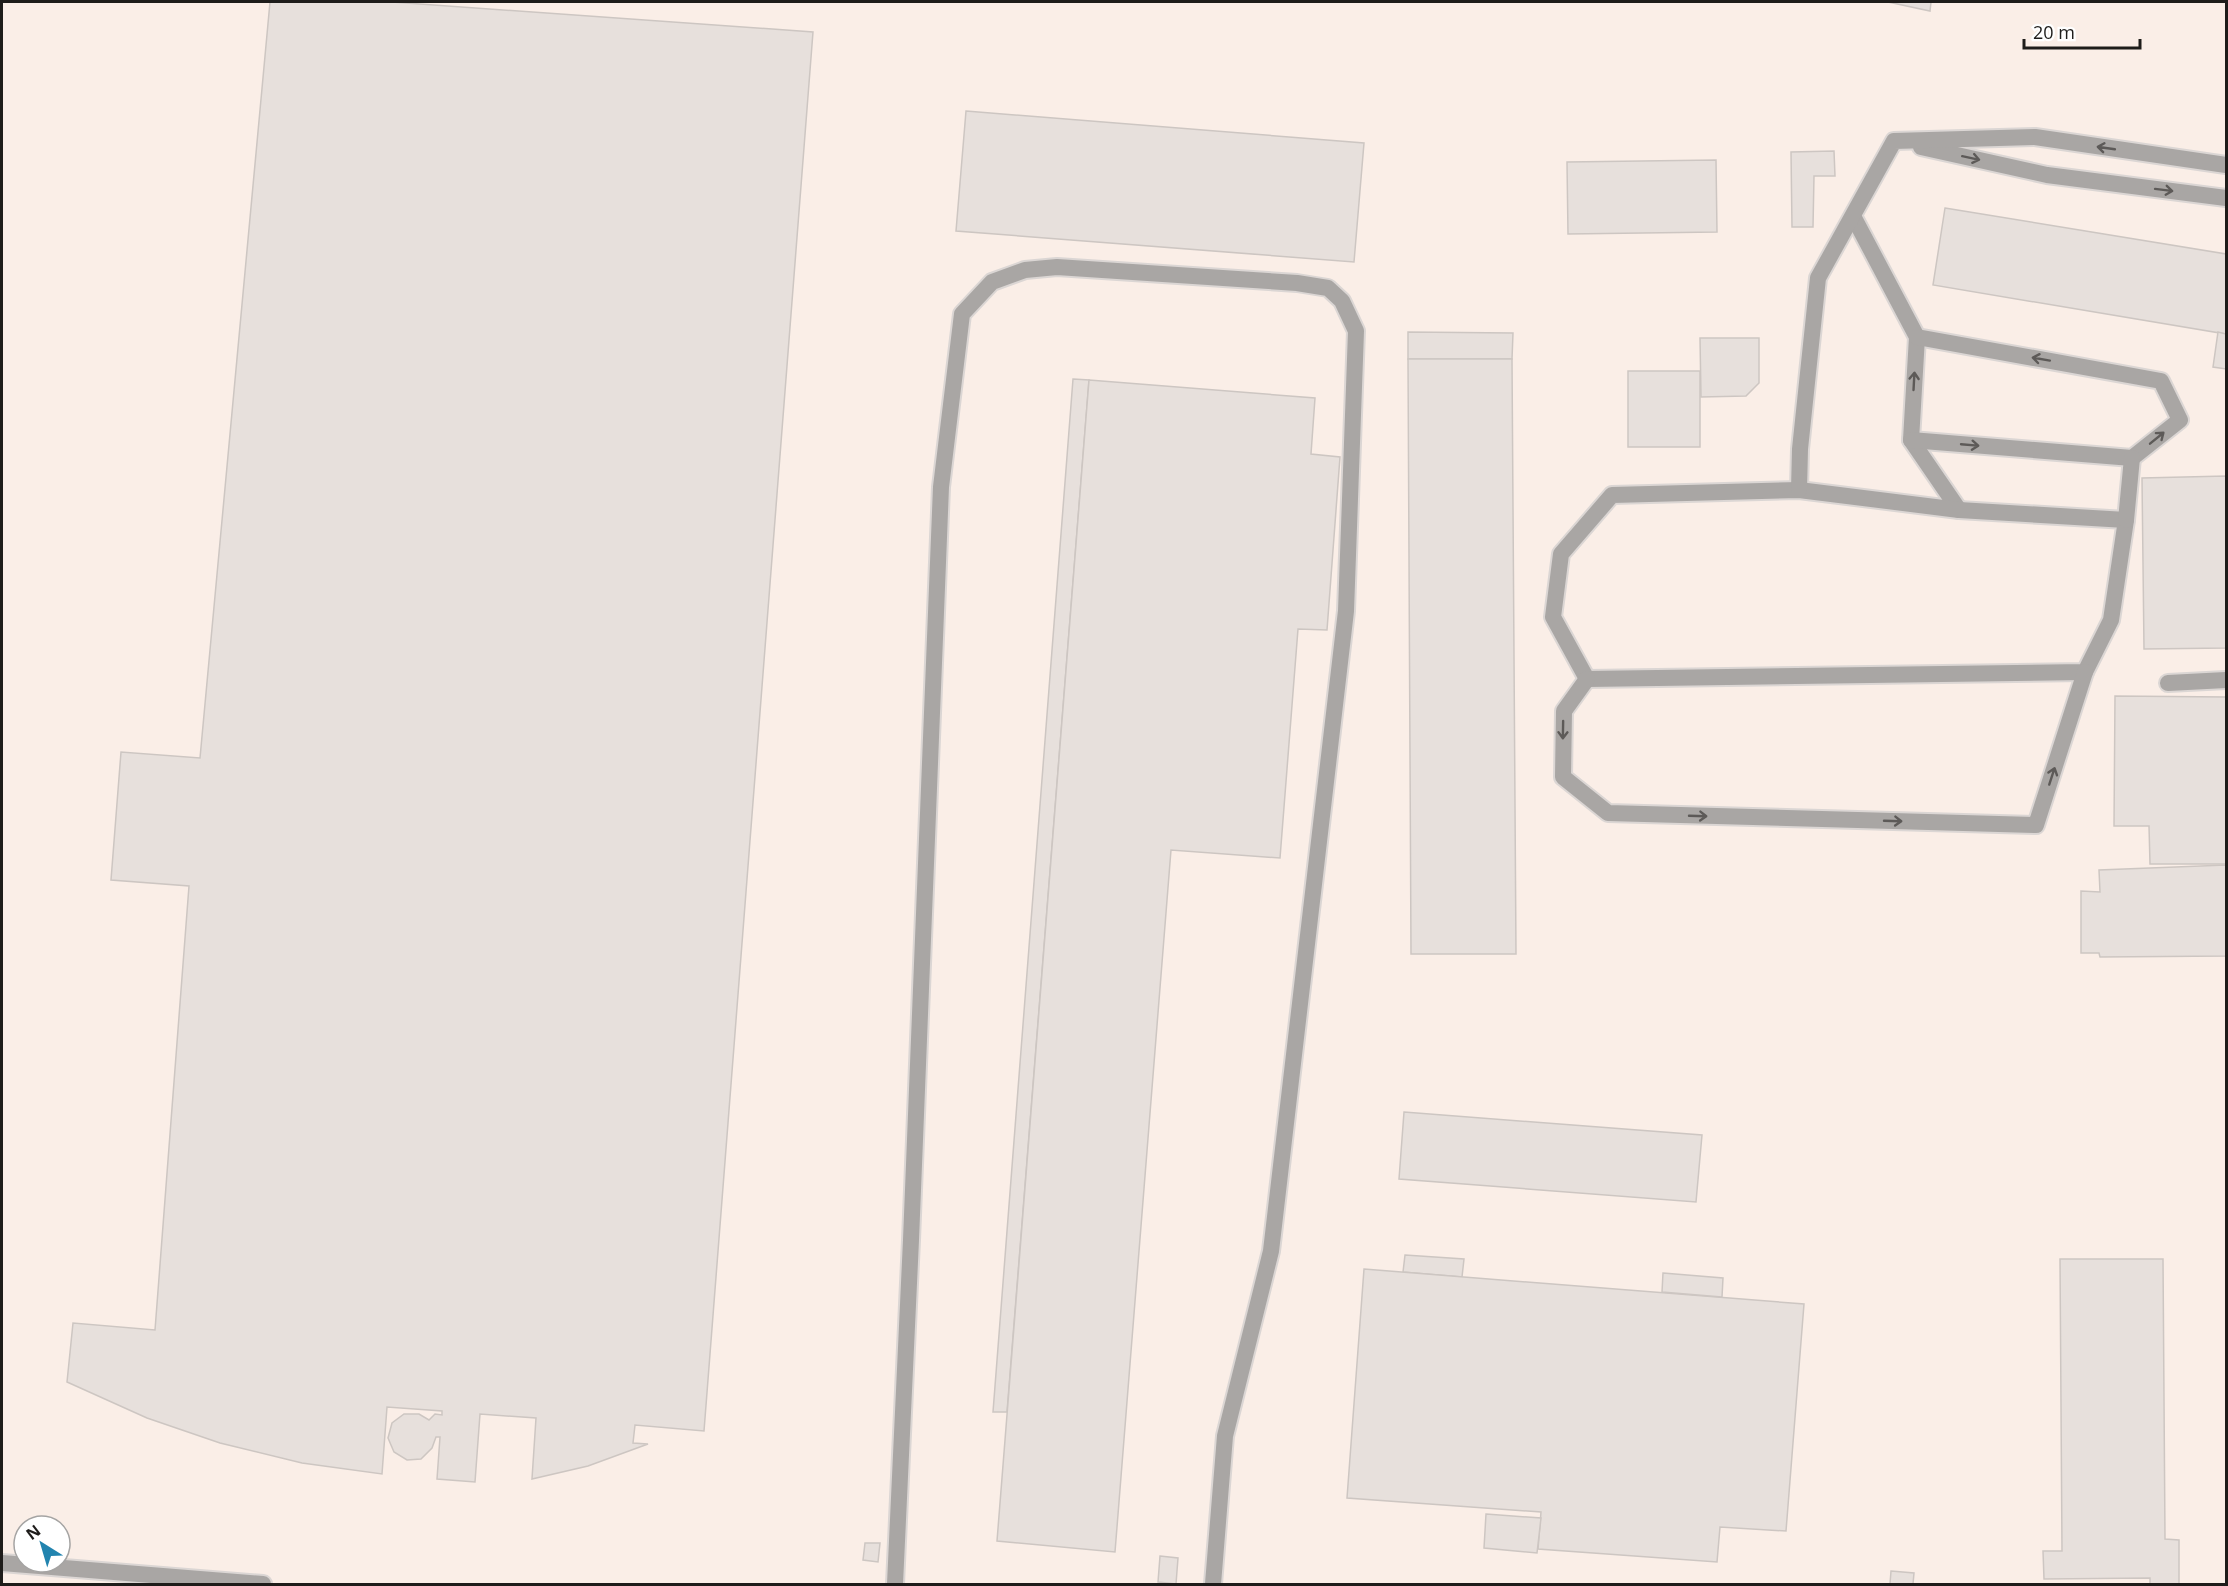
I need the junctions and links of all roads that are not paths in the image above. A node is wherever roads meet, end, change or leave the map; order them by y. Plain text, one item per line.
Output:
1 (1894, 141) junction
2 (2226, 165) edge
3 (2226, 198) edge
4 (1853, 216) junction
5 (1917, 337) junction
6 (1911, 440) junction
7 (2132, 458) junction
8 (1799, 490) junction
9 (1959, 510) junction
10 (2126, 520) junction
11 (2085, 672) junction
12 (1587, 679) junction
13 (2226, 680) edge
14 (2168, 683) dead end
15 (2, 1563) edge
16 (263, 1584) edge
17 (895, 1584) edge
18 (1213, 1584) edge

2 -> 1 street
1 -> 3 street
1 - 4 street
4 - 5 street
4 - 8 street
6 -> 5 street
7 -> 5 street
6 -> 7 street
6 - 9 street
7 - 10 street
8 - 9 street
8 - 12 street
9 - 10 street
10 - 11 street
11 - 12 street
12 -> 11 street
13 - 14 street
15 - 16 street
17 - 18 street

